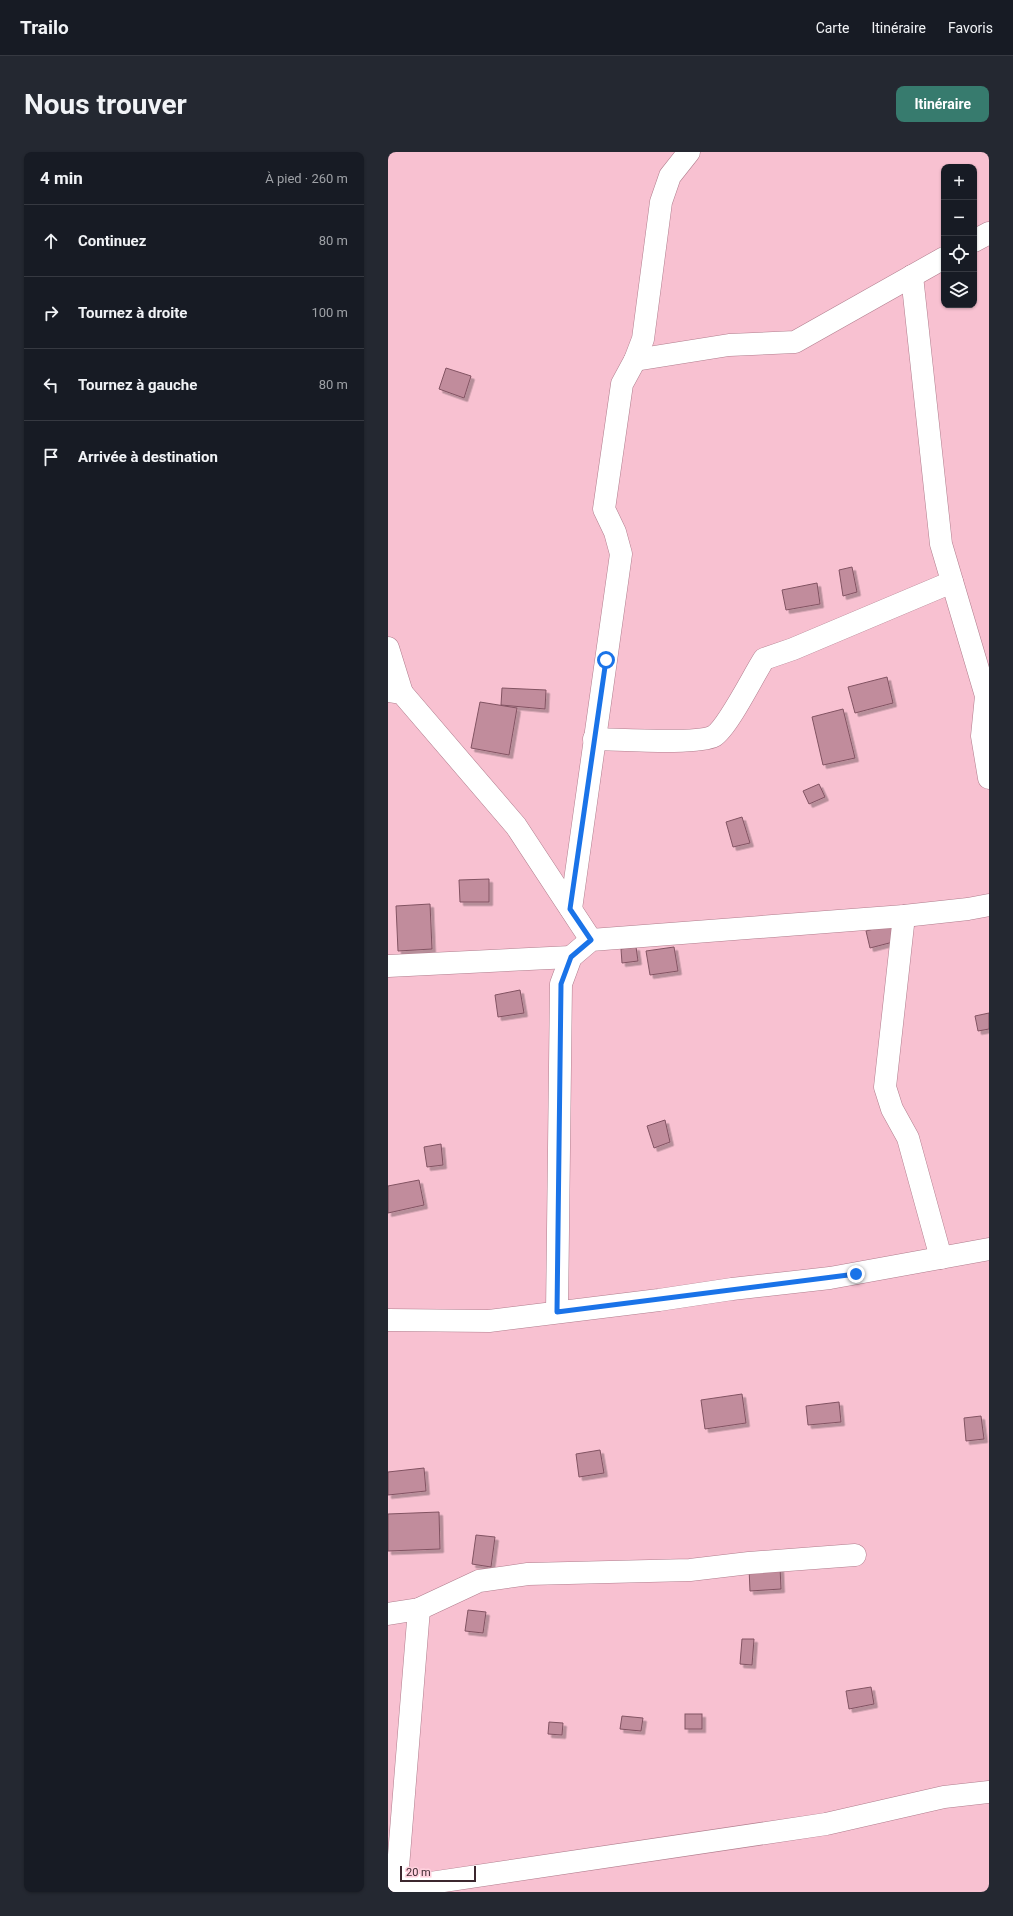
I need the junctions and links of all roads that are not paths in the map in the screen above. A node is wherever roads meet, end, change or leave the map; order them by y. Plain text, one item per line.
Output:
1 (688, 152) edge
2 (989, 233) edge
3 (977, 240) edge
4 (941, 260) edge
5 (912, 276) junction
6 (635, 360) junction
7 (952, 582) junction
8 (388, 648) edge
9 (395, 692) edge
10 (594, 739) junction
11 (989, 778) edge
12 (988, 906) edge
13 (570, 909) junction
14 (904, 916) junction
15 (591, 940) junction
16 (571, 957) junction
17 (388, 966) edge
18 (989, 1249) edge
19 (941, 1258) junction
20 (557, 1312) junction
21 (388, 1320) edge
22 (856, 1555) dead end
23 (419, 1609) junction
24 (388, 1614) edge
25 (989, 1792) edge
26 (394, 1889) edge

1 - 6 street
2 - 3 street
4 - 5 street
5 - 6 street
5 - 7 street
6 - 10 street
7 - 10 street
7 - 11 street
8 - 9 street
9 - 13 street
10 - 13 street
12 - 14 street
13 - 15 street
14 - 15 street
14 - 19 street
15 - 16 street
16 - 17 street
16 - 20 street
18 - 19 street
19 - 20 street
20 - 21 street
22 - 23 street
23 - 24 street
23 - 26 street
25 - 26 street

